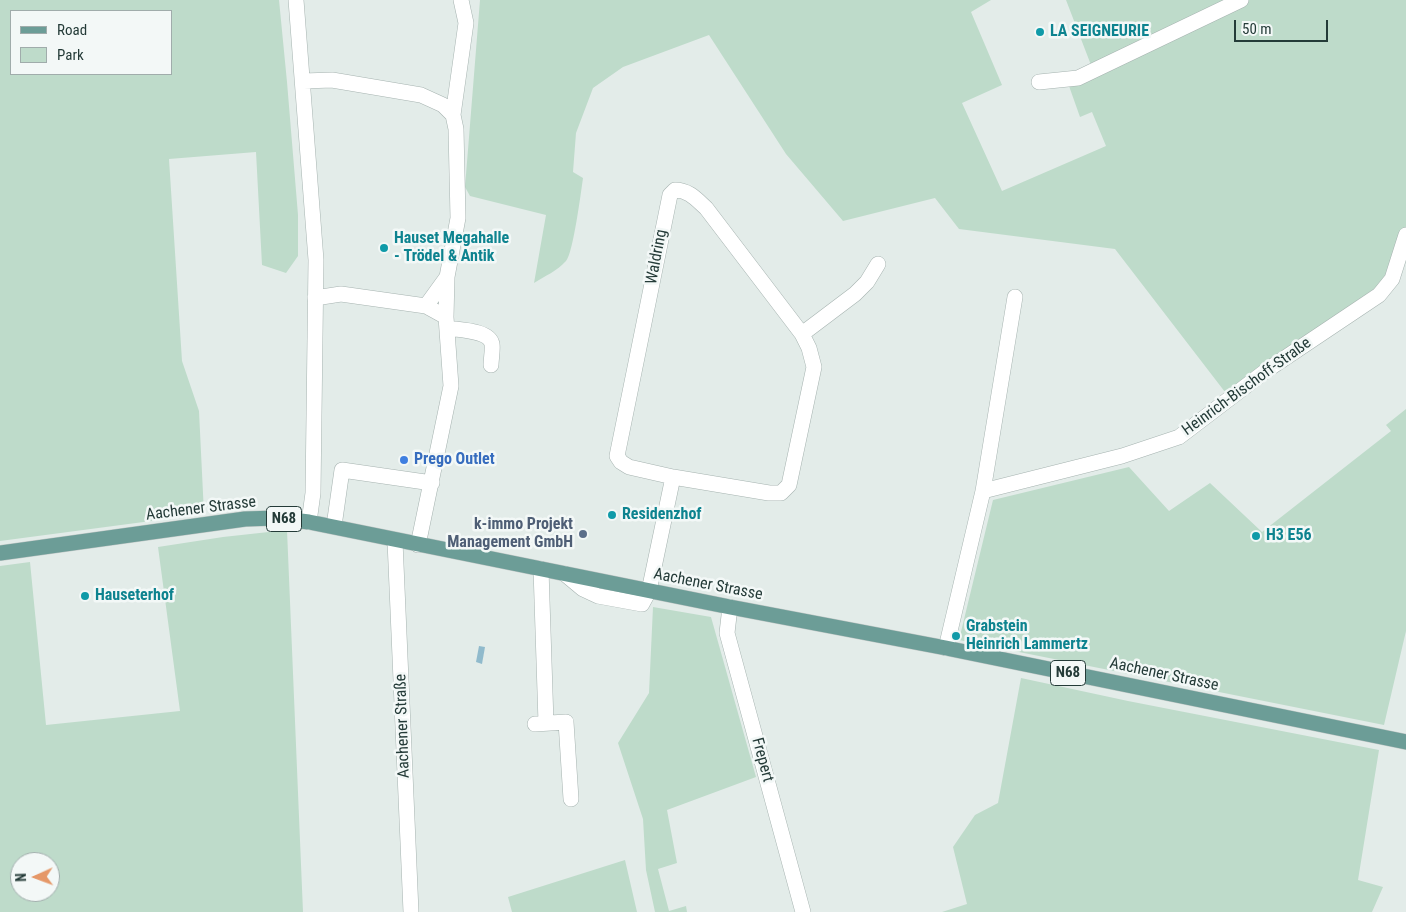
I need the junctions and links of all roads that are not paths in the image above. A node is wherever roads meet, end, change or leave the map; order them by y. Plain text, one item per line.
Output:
1 (296, 0) edge
2 (461, 0) edge
3 (1241, 0) edge
4 (304, 81) junction
5 (1039, 82) dead end
6 (453, 115) junction
7 (1406, 235) edge
8 (878, 264) dead end
9 (447, 277) junction
10 (1015, 296) dead end
11 (316, 298) junction
12 (426, 306) junction
13 (447, 322) junction
14 (802, 334) junction
15 (491, 365) dead end
16 (673, 477) junction
17 (432, 483) junction
18 (983, 491) junction
19 (309, 522) junction
20 (334, 526) junction
21 (395, 540) junction
22 (418, 545) junction
23 (0, 552) edge
24 (542, 569) junction
25 (649, 591) junction
26 (730, 607) junction
27 (946, 648) junction
28 (1406, 742) edge
29 (571, 800) dead end
30 (411, 912) edge
31 (803, 912) edge

1 - 4 street
2 - 6 street
3 - 5 street
4 - 6 street
4 - 11 street
6 - 9 street
7 - 18 street, Heinrich-Bischoff-Straße
8 - 14 street
9 - 12 street
9 - 13 street
10 - 18 street
11 - 12 street
11 - 19 street
12 - 13 street
13 - 15 street
13 - 17 street
14 - 16 street, Waldring
14 - 16 street, Waldring
16 - 25 street
17 - 20 street
17 - 22 street
18 - 27 street
19 - 20 main road, Aachener Strasse / N68
19 - 23 main road, Aachener Strasse / N68
20 - 21 main road, Aachener Strasse / N68
21 - 22 main road, Aachener Strasse / N68
21 - 30 street, Aachener Straße
22 - 24 main road, Aachener Strasse / N68
24 - 25 main road, Aachener Strasse / N68
24 - 29 street
25 - 26 main road, Aachener Strasse / N68
26 - 27 main road, Aachener Strasse / N68
26 - 31 street, Frepert
27 - 28 main road, Aachener Strasse / N68

